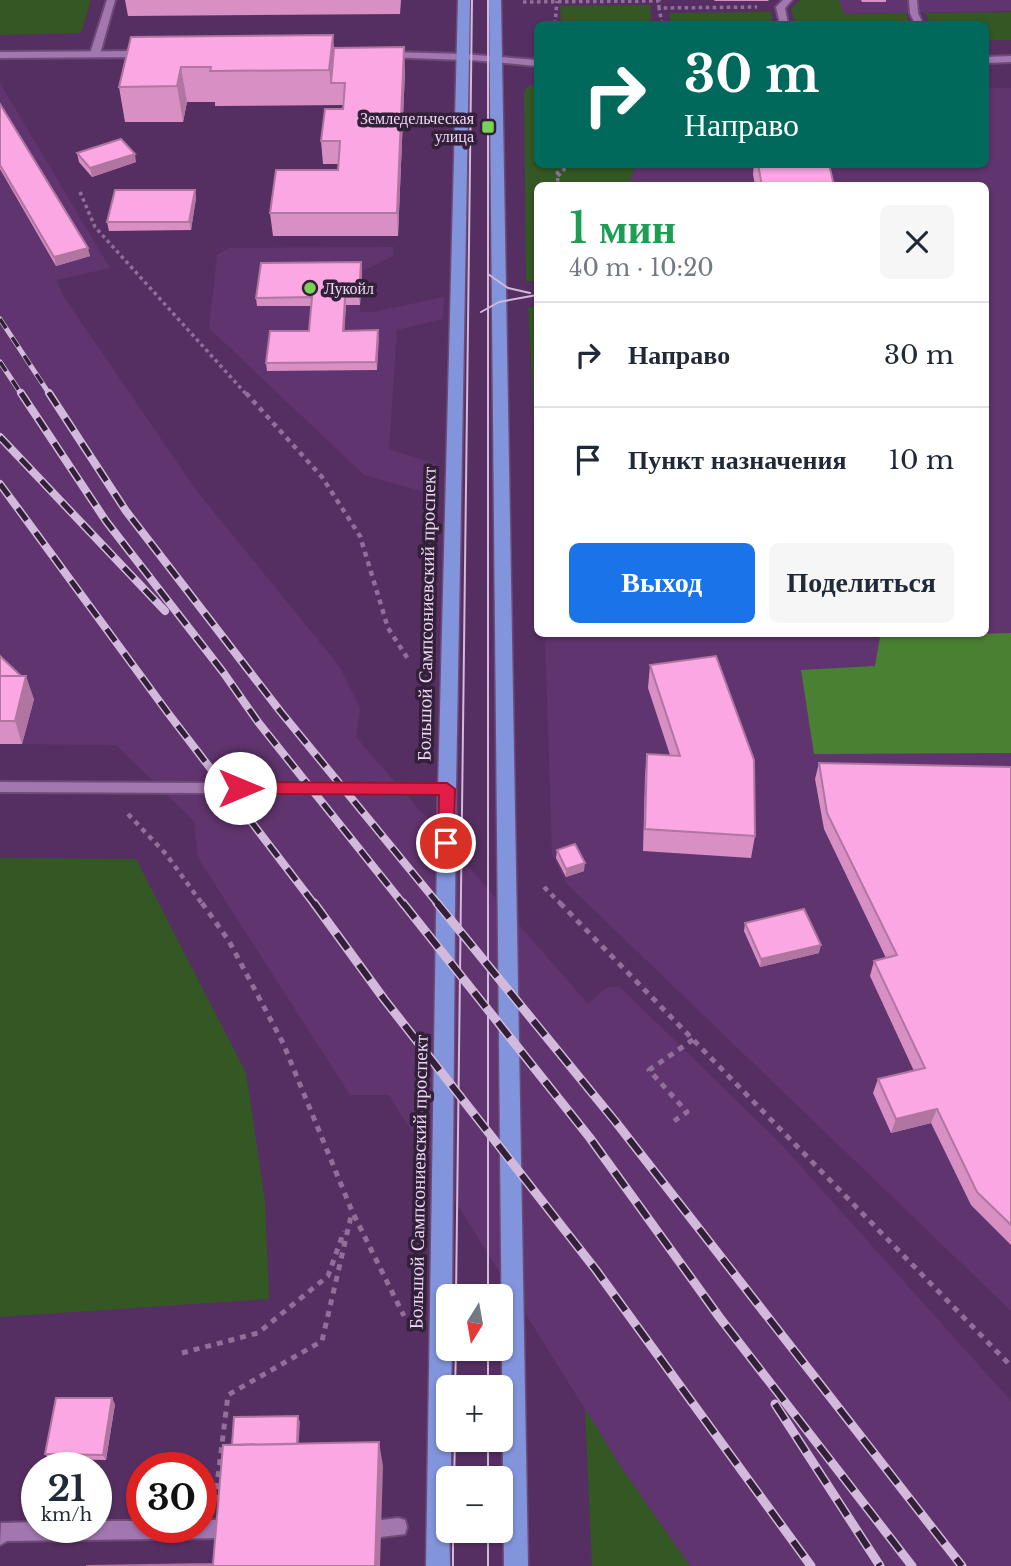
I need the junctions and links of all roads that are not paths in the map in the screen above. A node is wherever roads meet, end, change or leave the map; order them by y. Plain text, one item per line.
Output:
1 (111, 0) edge
2 (464, 0) edge
3 (495, 0) edge
4 (913, 0) edge
5 (784, 3) edge
6 (784, 21) edge
7 (918, 21) edge
8 (95, 54) junction
9 (155, 54) edge
10 (0, 55) edge
11 (371, 55) edge
12 (463, 57) junction
13 (1011, 59) edge
14 (496, 60) junction
15 (989, 60) edge
16 (534, 63) edge
17 (0, 787) edge
18 (447, 789) junction
19 (219, 1529) edge
20 (0, 1536) edge
21 (438, 1566) edge
22 (516, 1566) edge

1 - 8 street
2 - 12 main road, Большой Сампсониевский проспект
3 - 14 main road
4 - 7 street
5 - 6 street
8 - 9 street
8 - 10 street
11 - 12 street
12 - 14 street
12 - 18 main road, Большой Сампсониевский проспект
13 - 15 street
14 - 16 street
14 - 22 main road
17 - 18 street
18 - 21 main road, Большой Сампсониевский проспект
19 - 20 street

